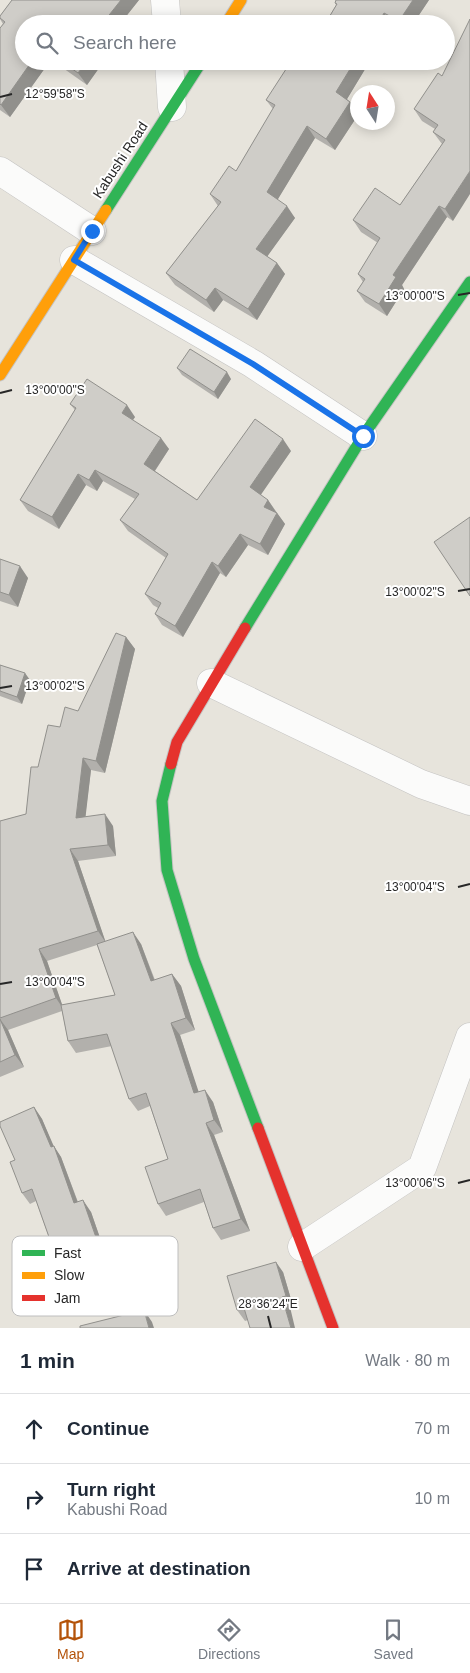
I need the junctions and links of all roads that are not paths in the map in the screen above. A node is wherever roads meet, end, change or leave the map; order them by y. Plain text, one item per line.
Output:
1 (165, 0) edge
2 (241, 0) edge
3 (166, 15) edge
4 (232, 15) edge
5 (170, 70) edge
6 (196, 70) edge
7 (172, 107) junction
8 (0, 171) edge
9 (92, 231) junction
10 (74, 260) junction
11 (470, 282) edge
12 (0, 375) edge
13 (363, 436) junction
14 (211, 683) junction
15 (470, 801) edge
16 (470, 1037) edge
17 (302, 1247) junction
18 (333, 1328) edge

1 - 3 street
2 - 4 street
5 - 7 street
6 - 7 street, Kabushi Road
7 - 9 street, Kabushi Road
8 - 9 street
9 - 10 street, Kabushi Road
10 - 12 street, Kabushi Road
10 - 13 street
11 - 13 street
13 - 14 street
14 - 15 street
14 - 17 street
16 - 17 street
17 - 18 street

